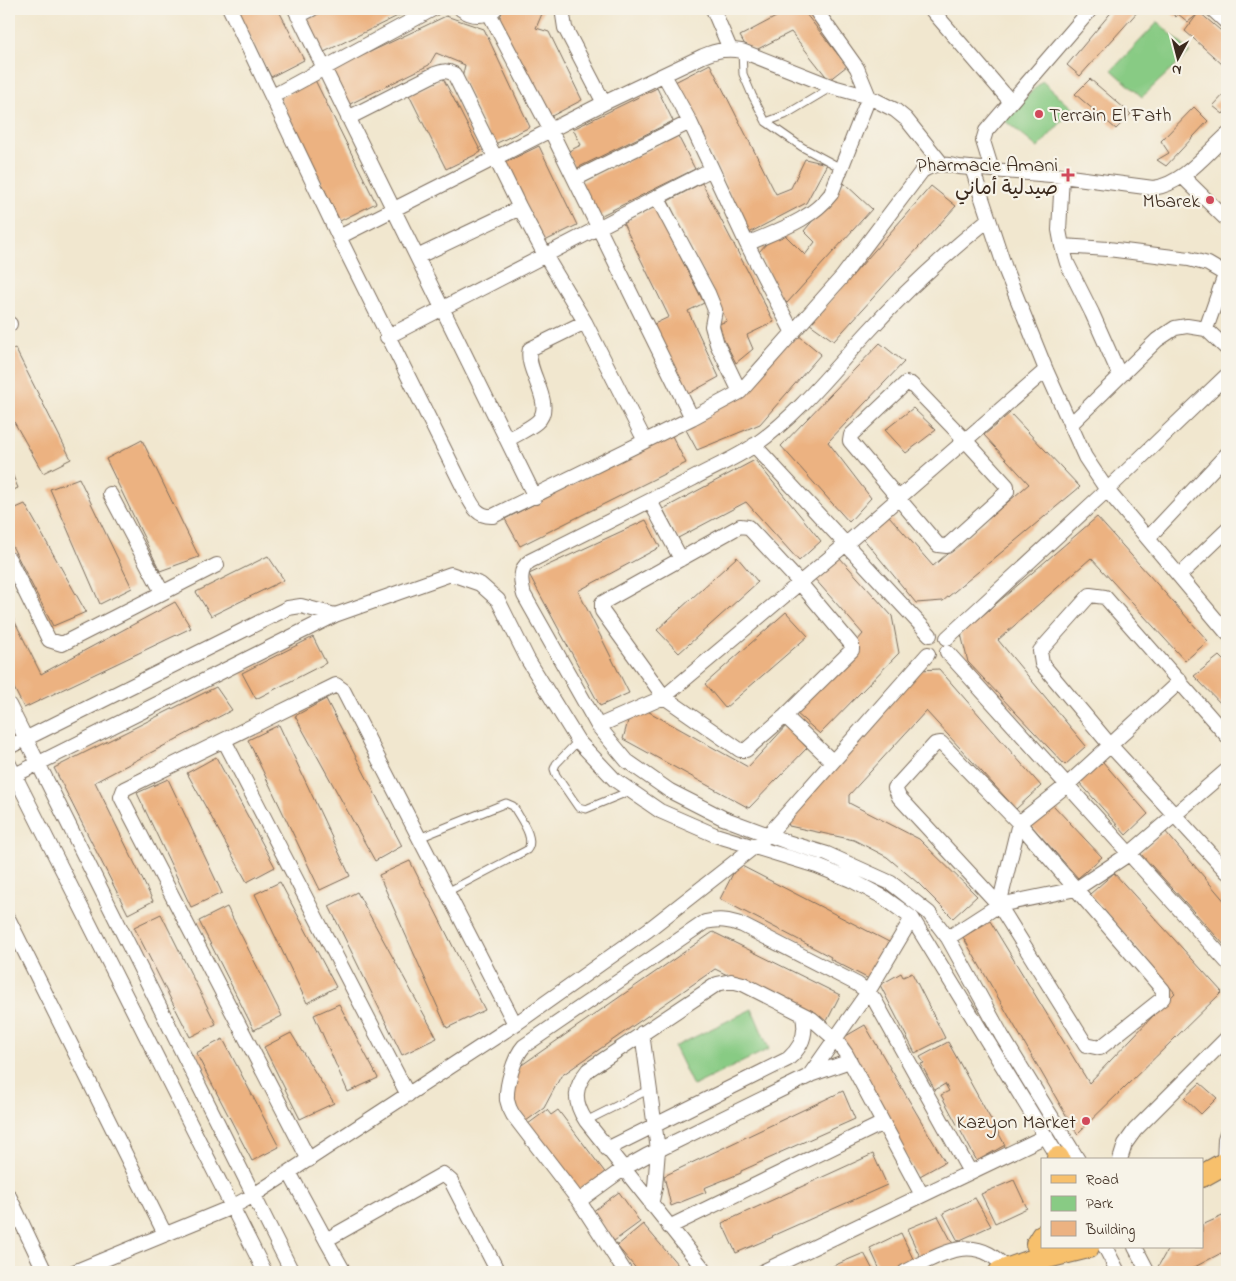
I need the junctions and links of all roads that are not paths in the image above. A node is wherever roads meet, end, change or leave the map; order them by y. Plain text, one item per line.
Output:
1 (230, 9) edge
2 (312, 9) edge
3 (433, 9) edge
4 (461, 9) edge
5 (568, 9) edge
6 (713, 9) edge
7 (815, 9) edge
8 (931, 9) edge
9 (1091, 9) edge
10 (1212, 9) edge
11 (492, 11) edge
12 (296, 12) edge
13 (1227, 23) edge
14 (736, 50) junction
15 (324, 69) junction
16 (664, 75) junction
17 (833, 87) junction
18 (272, 96) junction
19 (869, 97) junction
20 (1011, 102) junction
21 (604, 103) junction
22 (348, 118) junction
23 (690, 122) junction
24 (766, 122) junction
25 (551, 131) junction
26 (1227, 135) edge
27 (495, 158) junction
28 (942, 164) junction
29 (712, 168) junction
30 (841, 168) junction
31 (972, 168) junction
32 (992, 170) junction
33 (1062, 176) junction
34 (1182, 176) junction
35 (575, 179) junction
36 (657, 197) junction
37 (520, 208) junction
38 (393, 211) junction
39 (988, 219) junction
40 (1227, 220) edge
41 (598, 229) junction
42 (339, 237) junction
43 (747, 244) junction
44 (1062, 246) junction
45 (545, 255) junction
46 (416, 257) junction
47 (1226, 271) edge
48 (442, 309) junction
49 (585, 322) junction
50 (1206, 329) junction
51 (793, 333) junction
52 (387, 337) junction
53 (1227, 349) edge
54 (1046, 370) junction
55 (1227, 375) edge
56 (1120, 376) junction
57 (740, 392) junction
58 (692, 418) junction
59 (1070, 425) junction
60 (507, 440) junction
61 (645, 440) junction
62 (965, 440) junction
63 (754, 445) junction
64 (1227, 454) edge
65 (1107, 490) junction
66 (110, 494) dead end
67 (535, 496) junction
68 (899, 499) junction
69 (650, 501) junction
70 (1227, 530) edge
71 (1148, 538) junction
72 (846, 544) junction
73 (9, 559) edge
74 (681, 559) junction
75 (217, 565) dead end
76 (1180, 576) junction
77 (800, 583) junction
78 (162, 592) junction
79 (335, 615) junction
80 (1227, 633) edge
81 (930, 635) junction
82 (947, 645) junction
83 (928, 654) junction
84 (1180, 681) junction
85 (664, 697) junction
86 (9, 705) edge
87 (785, 716) junction
88 (598, 726) junction
89 (1227, 736) edge
90 (26, 739) junction
91 (224, 740) junction
92 (578, 741) junction
93 (1110, 745) junction
94 (9, 747) edge
95 (832, 761) junction
96 (39, 763) junction
97 (1227, 770) edge
98 (11, 773) edge
99 (1066, 785) junction
100 (630, 790) junction
101 (1175, 815) junction
102 (1019, 823) junction
103 (768, 835) junction
104 (419, 838) junction
105 (754, 847) junction
106 (1129, 854) junction
107 (1227, 872) edge
108 (1076, 889) junction
109 (446, 892) junction
110 (999, 905) junction
111 (912, 918) junction
112 (9, 920) edge
113 (948, 938) junction
114 (1227, 962) edge
115 (868, 992) junction
116 (802, 1014) junction
117 (515, 1024) junction
118 (642, 1033) junction
119 (1227, 1038) edge
120 (836, 1040) junction
121 (850, 1061) junction
122 (809, 1076) junction
123 (650, 1089) junction
124 (408, 1095) junction
125 (586, 1121) junction
126 (883, 1123) junction
127 (655, 1125) junction
128 (1227, 1133) edge
129 (1046, 1136) junction
130 (607, 1148) junction
131 (658, 1150) junction
132 (1063, 1158) edge
133 (1063, 1158) edge
134 (1121, 1158) edge
135 (309, 1160) junction
136 (1214, 1168) edge
137 (623, 1169) junction
138 (289, 1172) junction
139 (970, 1172) junction
140 (254, 1195) junction
141 (922, 1195) junction
142 (9, 1196) edge
143 (579, 1201) junction
144 (651, 1205) junction
145 (232, 1207) junction
146 (669, 1228) junction
147 (165, 1234) junction
148 (326, 1240) junction
149 (1040, 1240) edge
150 (1083, 1248) edge
151 (1106, 1248) edge
152 (1136, 1248) edge
153 (1006, 1271) edge
154 (45, 1272) edge
155 (74, 1272) edge
156 (265, 1272) edge
157 (292, 1272) edge
158 (344, 1272) edge
159 (498, 1272) edge
160 (625, 1272) edge
161 (706, 1272) edge
162 (762, 1272) edge
163 (905, 1272) edge
164 (1118, 1272) edge
165 (1148, 1272) edge

1 - 18 street
2 - 12 street
3 - 15 street
4 - 11 street
5 - 21 street
6 - 14 street
7 - 19 street
8 - 20 street
9 - 20 street
10 - 13 street
11 - 25 street
12 - 15 street
14 - 16 street
14 - 17 street
14 - 24 lane
15 - 18 street
15 - 22 street
16 - 21 street
16 - 23 street
17 - 19 street
17 - 24 lane
18 - 42 street
19 - 28 street
19 - 30 street
20 - 32 street
21 - 25 street
22 - 27 street
22 - 38 street
23 - 29 street
23 - 35 street
24 - 30 lane
25 - 27 street
25 - 35 street
26 - 34 street
27 - 37 street
27 - 38 street
28 - 31 street
28 - 51 street
29 - 36 street
29 - 43 street
30 - 43 street
31 - 32 street
31 - 39 street
32 - 33 street
33 - 34 street
33 - 44 street
34 - 40 street
35 - 41 street
36 - 41 street
36 - 57 street
37 - 45 street
37 - 46 street
38 - 42 street
38 - 46 street
39 - 54 street
39 - 63 street
41 - 45 street
41 - 58 street
42 - 52 street
43 - 51 street
44 - 47 street
44 - 56 street
45 - 48 street
45 - 49 street
46 - 48 street
47 - 50 street
48 - 52 street
48 - 60 street
49 - 60 street
49 - 61 street
50 - 53 street
50 - 56 street
51 - 57 street
52 - 67 street
54 - 59 street
54 - 62 street
55 - 65 street
56 - 59 street
57 - 58 street
58 - 61 street
59 - 65 street
60 - 67 street
61 - 67 street
62 - 68 street
62 - 68 street
62 - 68 street
63 - 69 street
63 - 72 street
64 - 71 street
65 - 71 street
65 - 82 street
66 - 78 street
68 - 72 street
69 - 74 street
69 - 88 street
70 - 76 street
71 - 76 street
72 - 77 street
72 - 81 street
73 - 78 street
74 - 77 street
74 - 85 street
75 - 78 street
76 - 80 street
77 - 85 street
77 - 87 street
79 - 90 street
79 - 92 street
79 - 96 street
81 - 82 street
81 - 83 street
82 - 83 street
82 - 99 street
83 - 95 street
84 - 89 street
84 - 93 street
84 - 93 street
85 - 87 street
85 - 88 street
86 - 90 street
87 - 95 street
88 - 103 street
90 - 94 street
90 - 96 street
91 - 104 street
91 - 124 street
91 - 135 street
92 - 100 street
92 - 100 lane
93 - 99 street
93 - 101 street
95 - 103 street
96 - 98 street
96 - 140 street
97 - 101 street
98 - 145 street
99 - 102 street
99 - 106 street
100 - 105 street
101 - 106 street
101 - 107 street
102 - 108 street
102 - 110 street
102 - 110 street
103 - 105 street
103 - 113 street
104 - 109 street
104 - 109 lane
105 - 111 street
105 - 117 street
106 - 108 street
106 - 114 street
108 - 110 street
108 - 110 street
109 - 117 street
110 - 113 street
111 - 115 street
111 - 129 street
112 - 147 street
113 - 132 street
115 - 120 street
115 - 139 street
115 - 143 street
116 - 118 street
116 - 120 street
116 - 127 street
117 - 124 street
118 - 123 street
118 - 125 street
119 - 134 street
120 - 121 street
120 - 122 street
121 - 122 street
121 - 126 street
122 - 131 street
123 - 125 lane
123 - 127 street
124 - 135 street
125 - 130 street
126 - 141 street
126 - 146 street
127 - 130 street
127 - 131 street
128 - 136 street
129 - 133 street
129 - 139 street
130 - 137 street
131 - 137 street
131 - 144 street
135 - 138 street
137 - 143 street
137 - 144 street
138 - 140 street
138 - 148 street
139 - 141 street
140 - 145 street
140 - 157 street
141 - 162 street
142 - 154 street
143 - 160 street
144 - 146 street
145 - 147 street
145 - 156 street
146 - 161 street
147 - 155 street
148 - 158 street
148 - 159 street
149 - 153 main road
150 - 153 main road
151 - 164 street
152 - 165 street
153 - 163 street

